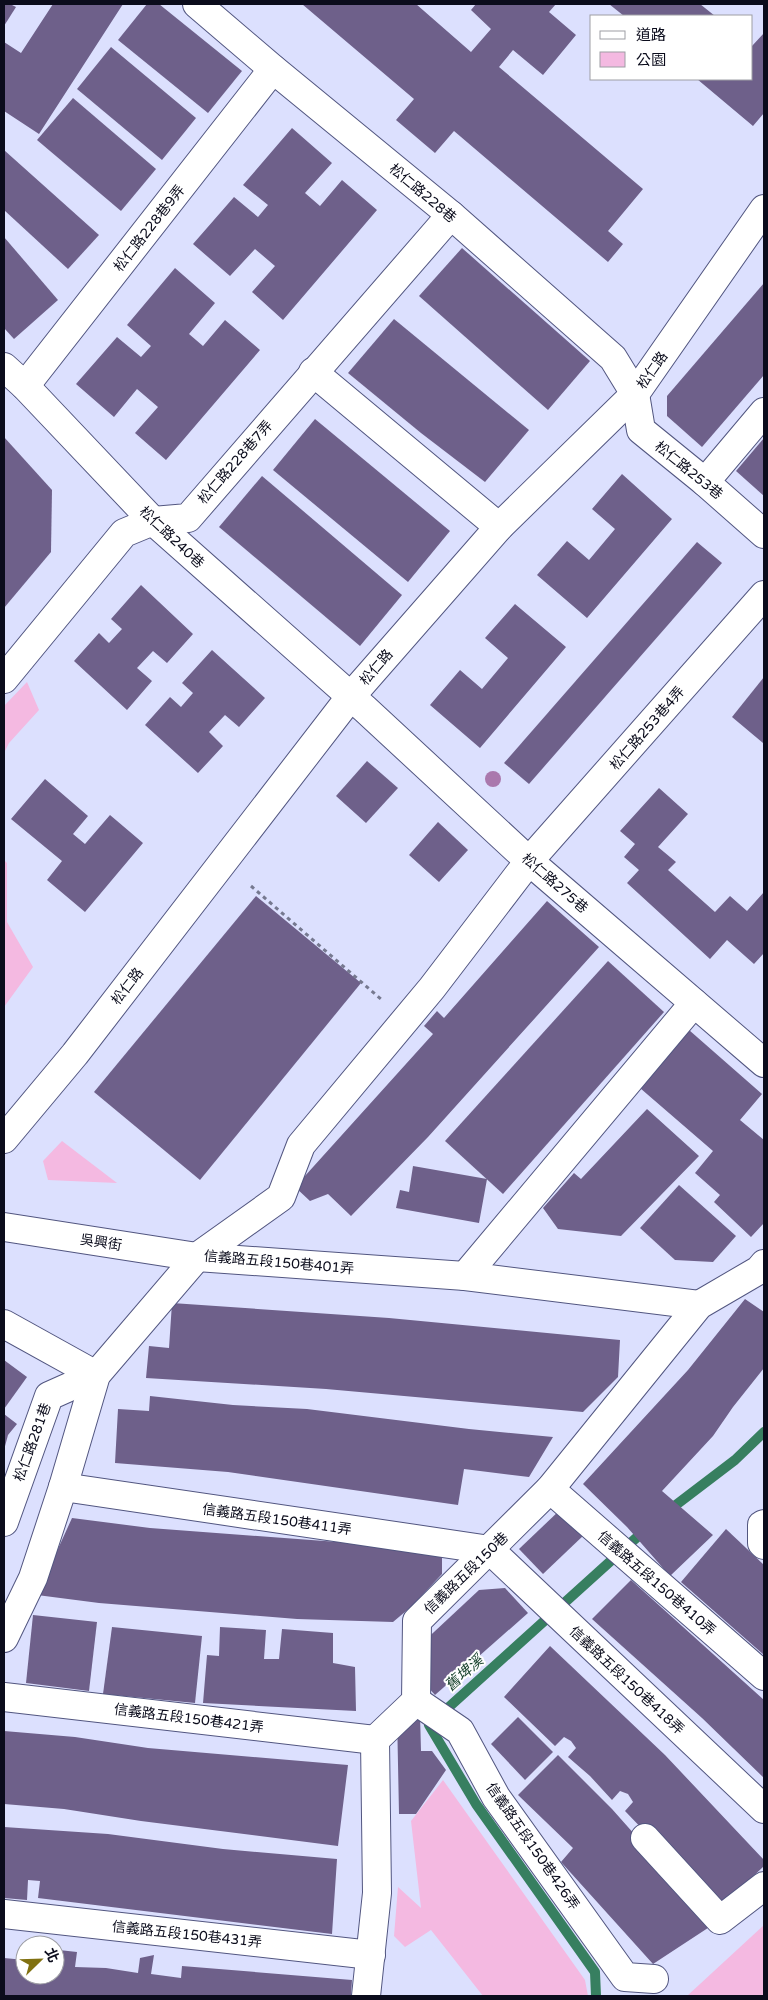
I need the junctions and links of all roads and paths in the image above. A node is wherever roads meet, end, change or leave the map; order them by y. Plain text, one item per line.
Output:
1 (197, 4) edge
2 (273, 69) junction
3 (764, 209) edge
4 (451, 215) junction
5 (4, 367) edge
6 (314, 372) junction
7 (25, 386) junction
8 (635, 394) junction
9 (764, 412) edge
10 (705, 482) junction
11 (153, 521) junction
12 (499, 527) junction
13 (764, 534) edge
14 (764, 595) edge
15 (4, 679) edge
16 (351, 696) junction
17 (530, 862) junction
18 (251, 886) dead end
19 (694, 1003) junction
20 (390, 1006) dead end
21 (764, 1063) edge
22 (4, 1139) edge
23 (4, 1227) edge
24 (197, 1257) junction
25 (763, 1270) edge
26 (465, 1276) junction
27 (699, 1305) junction
28 (4, 1324) edge
29 (96, 1374) junction
30 (63, 1487) junction
31 (550, 1489) junction
32 (4, 1522) edge
33 (764, 1524) edge
34 (764, 1545) edge
35 (490, 1550) junction
36 (4, 1638) edge
37 (764, 1676) edge
38 (4, 1697) edge
39 (416, 1701) junction
40 (375, 1740) junction
41 (764, 1810) edge
42 (645, 1838) dead end
43 (764, 1886) edge
44 (4, 1914) edge
45 (371, 1955) junction
46 (654, 1979) dead end
47 (366, 1996) edge

1 - 2 street, 松仁路228巷
2 - 4 street, 松仁路228巷
2 - 7 street, 松仁路228巷9弄
3 - 8 street, 松仁路
4 - 6 street, 松仁路228巷7弄
4 - 8 street, 松仁路228巷
5 - 7 street, 松仁路240巷
6 - 11 street, 松仁路228巷7弄
6 - 12 street
7 - 11 street, 松仁路240巷
8 - 10 street, 松仁路253巷
8 - 12 street, 松仁路
9 - 10 street
10 - 13 street, 松仁路253巷
11 - 15 street, 松仁路228巷7弄
11 - 16 street, 松仁路240巷
12 - 16 street, 松仁路
14 - 17 street, 松仁路253巷4弄
16 - 17 street, 松仁路275巷
16 - 22 street, 松仁路
17 - 19 street, 松仁路275巷
17 - 24 street, 信義路五段150巷401弄
18 - 20 path
19 - 21 street, 松仁路275巷
19 - 26 street
23 - 24 street, 吳興街
24 - 26 street, 信義路五段150巷401弄
24 - 29 street
25 - 27 street, 信義路五段150巷
26 - 27 street, 信義路五段150巷401弄
27 - 31 street, 信義路五段150巷
28 - 29 street
29 - 30 street
29 - 32 street, 松仁路281巷
30 - 35 street, 信義路五段150巷411弄
30 - 36 street
31 - 35 street, 信義路五段150巷
31 - 37 street, 信義路五段150巷410弄
33 - 34 street
35 - 39 street, 信義路五段150巷
35 - 41 street, 信義路五段150巷418弄
38 - 40 street, 信義路五段150巷421弄
39 - 40 street
39 - 46 street, 信義路五段150巷426弄
40 - 45 street
42 - 43 street
44 - 45 street, 信義路五段150巷431弄
45 - 47 street

